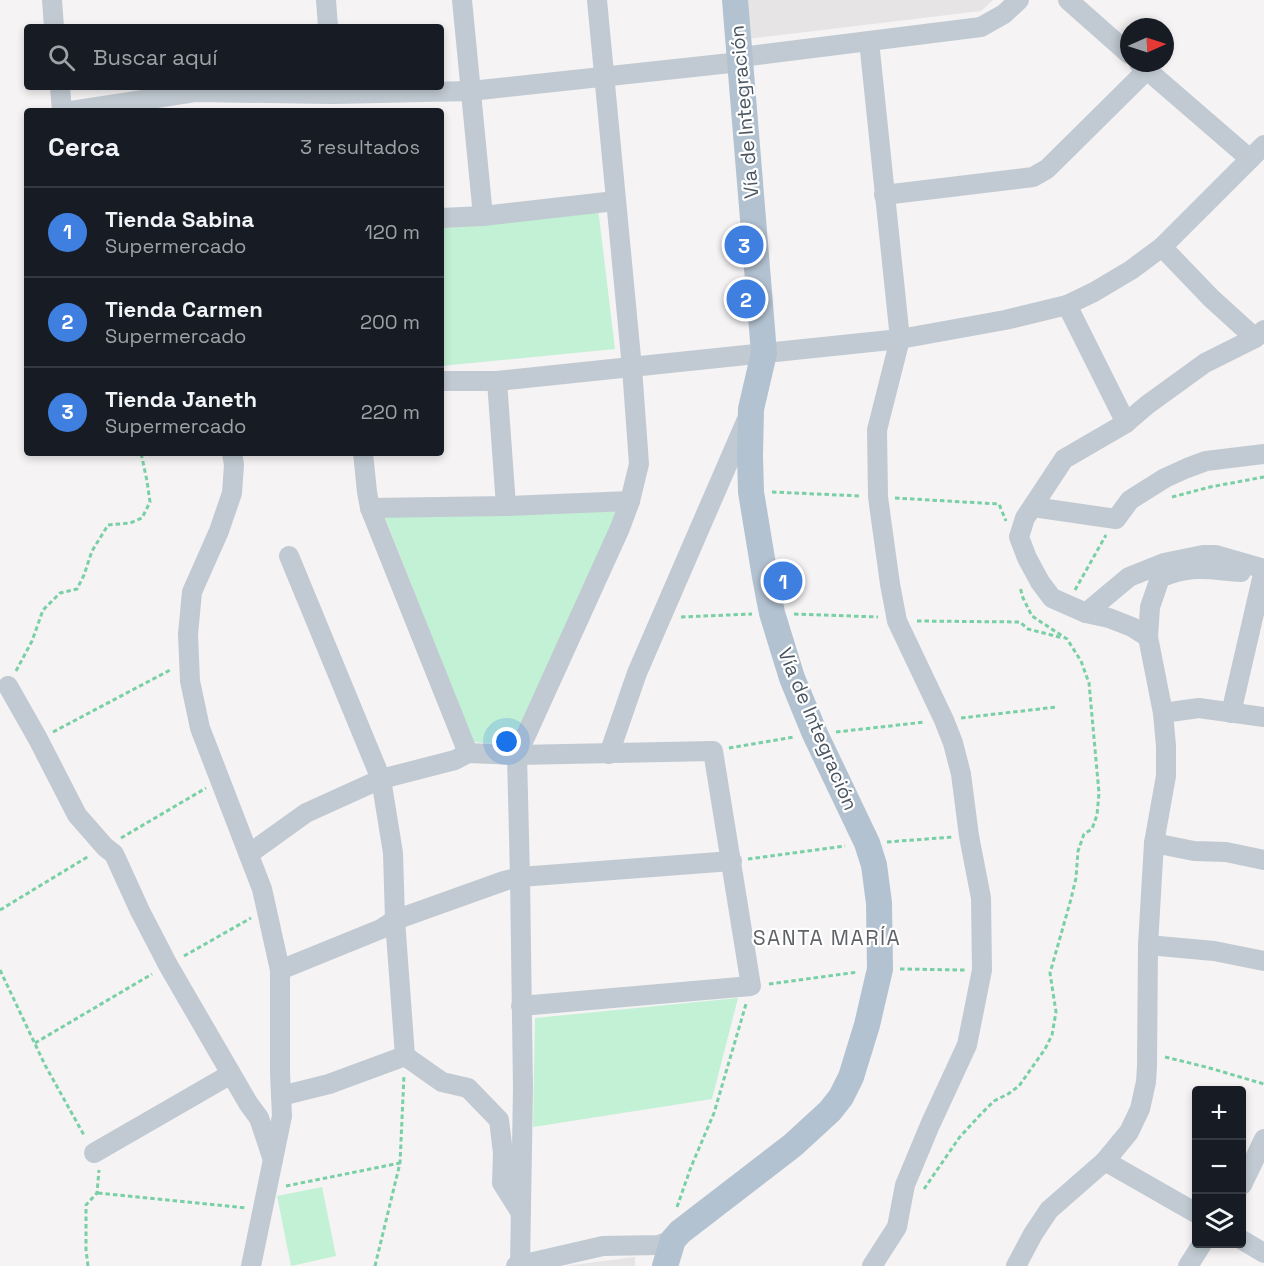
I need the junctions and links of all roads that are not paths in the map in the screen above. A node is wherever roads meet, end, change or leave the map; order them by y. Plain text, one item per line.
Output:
1 (52, 0) edge
2 (326, 0) edge
3 (462, 0) edge
4 (597, 0) edge
5 (735, 0) edge
6 (1019, 0) edge
7 (1068, 0) edge
8 (54, 24) edge
9 (328, 24) edge
10 (869, 41) junction
11 (1120, 46) edge
12 (740, 62) junction
13 (1137, 72) edge
14 (1151, 72) edge
15 (604, 77) junction
16 (60, 90) edge
17 (471, 92) junction
18 (332, 97) edge
19 (195, 101) edge
20 (62, 108) edge
21 (109, 108) edge
22 (1257, 152) edge
23 (885, 195) junction
24 (615, 201) junction
25 (483, 216) junction
26 (444, 218) edge
27 (1162, 247) junction
28 (1067, 305) junction
29 (1259, 334) edge
30 (900, 339) junction
31 (764, 352) junction
32 (632, 368) junction
33 (444, 381) edge
34 (497, 381) junction
35 (752, 409) junction
36 (1126, 423) junction
37 (1264, 454) edge
38 (232, 456) edge
39 (363, 456) edge
40 (630, 501) junction
41 (506, 506) junction
42 (1034, 507) junction
43 (370, 508) junction
44 (1216, 555) junction
45 (289, 556) dead end
46 (1264, 556) edge
47 (1264, 570) edge
48 (1086, 613) junction
49 (1148, 637) junction
50 (8, 686) road end
51 (1163, 712) junction
52 (1231, 712) junction
53 (1264, 717) edge
54 (468, 753) junction
55 (609, 754) junction
56 (518, 755) junction
57 (381, 779) junction
58 (1154, 843) junction
59 (249, 854) junction
60 (732, 861) junction
61 (1264, 861) edge
62 (520, 877) junction
63 (395, 920) junction
64 (1148, 945) junction
65 (1264, 961) edge
66 (280, 970) junction
67 (521, 1006) junction
68 (405, 1056) junction
69 (231, 1074) junction
70 (281, 1096) junction
71 (1264, 1139) edge
72 (94, 1153) road end
73 (1105, 1161) junction
74 (273, 1162) junction
75 (1246, 1177) edge
76 (1192, 1210) edge
77 (521, 1213) junction
78 (673, 1240) junction
79 (1246, 1242) edge
80 (1199, 1248) edge
81 (1264, 1253) edge
82 (519, 1265) edge
83 (1018, 1265) edge
84 (251, 1266) edge
85 (665, 1266) edge
86 (872, 1266) edge
87 (1188, 1266) edge

1 - 8 street
2 - 9 street
3 - 17 street
4 - 15 street
5 - 12 main road, Vía de Integración
6 - 10 street
7 - 11 street
10 - 12 street
10 - 23 street
12 - 15 street
12 - 31 main road, Vía de Integración
13 - 23 street
14 - 22 street
15 - 17 street
15 - 24 street
16 - 20 street
17 - 18 street
17 - 25 street
18 - 19 street
19 - 21 street
22 - 27 street
23 - 30 street
24 - 25 street
24 - 32 street
25 - 26 street
27 - 28 street
27 - 29 street
28 - 30 street
28 - 36 street
29 - 36 street
30 - 31 street
30 - 86 street
31 - 32 street
31 - 35 main road, Vía de Integración
32 - 34 street
32 - 40 street
33 - 34 street
34 - 41 street
35 - 55 street
35 - 78 main road, Vía de Integración
36 - 42 street
37 - 42 street
38 - 59 street
39 - 43 street
40 - 41 street
40 - 56 street
41 - 43 street
42 - 48 street
43 - 54 street
44 - 46 street
44 - 48 street
44 - 49 street
45 - 57 street
47 - 52 street
48 - 49 street
49 - 51 street
50 - 69 street
51 - 52 street
51 - 58 street
52 - 53 street
54 - 56 street
54 - 57 street
55 - 56 street
55 - 60 street
56 - 62 street
57 - 59 street
57 - 63 street
58 - 61 street
58 - 64 street
59 - 66 street
60 - 62 street
60 - 67 street
62 - 63 street
62 - 67 street
63 - 66 street
63 - 68 street
64 - 65 street
64 - 73 street
66 - 70 street
67 - 77 street
68 - 70 street
68 - 77 street
69 - 72 street
69 - 74 street
70 - 74 street
71 - 75 street
73 - 76 street
73 - 83 street
74 - 84 street
77 - 82 street
78 - 82 street
78 - 85 main road
79 - 81 street
80 - 87 street

